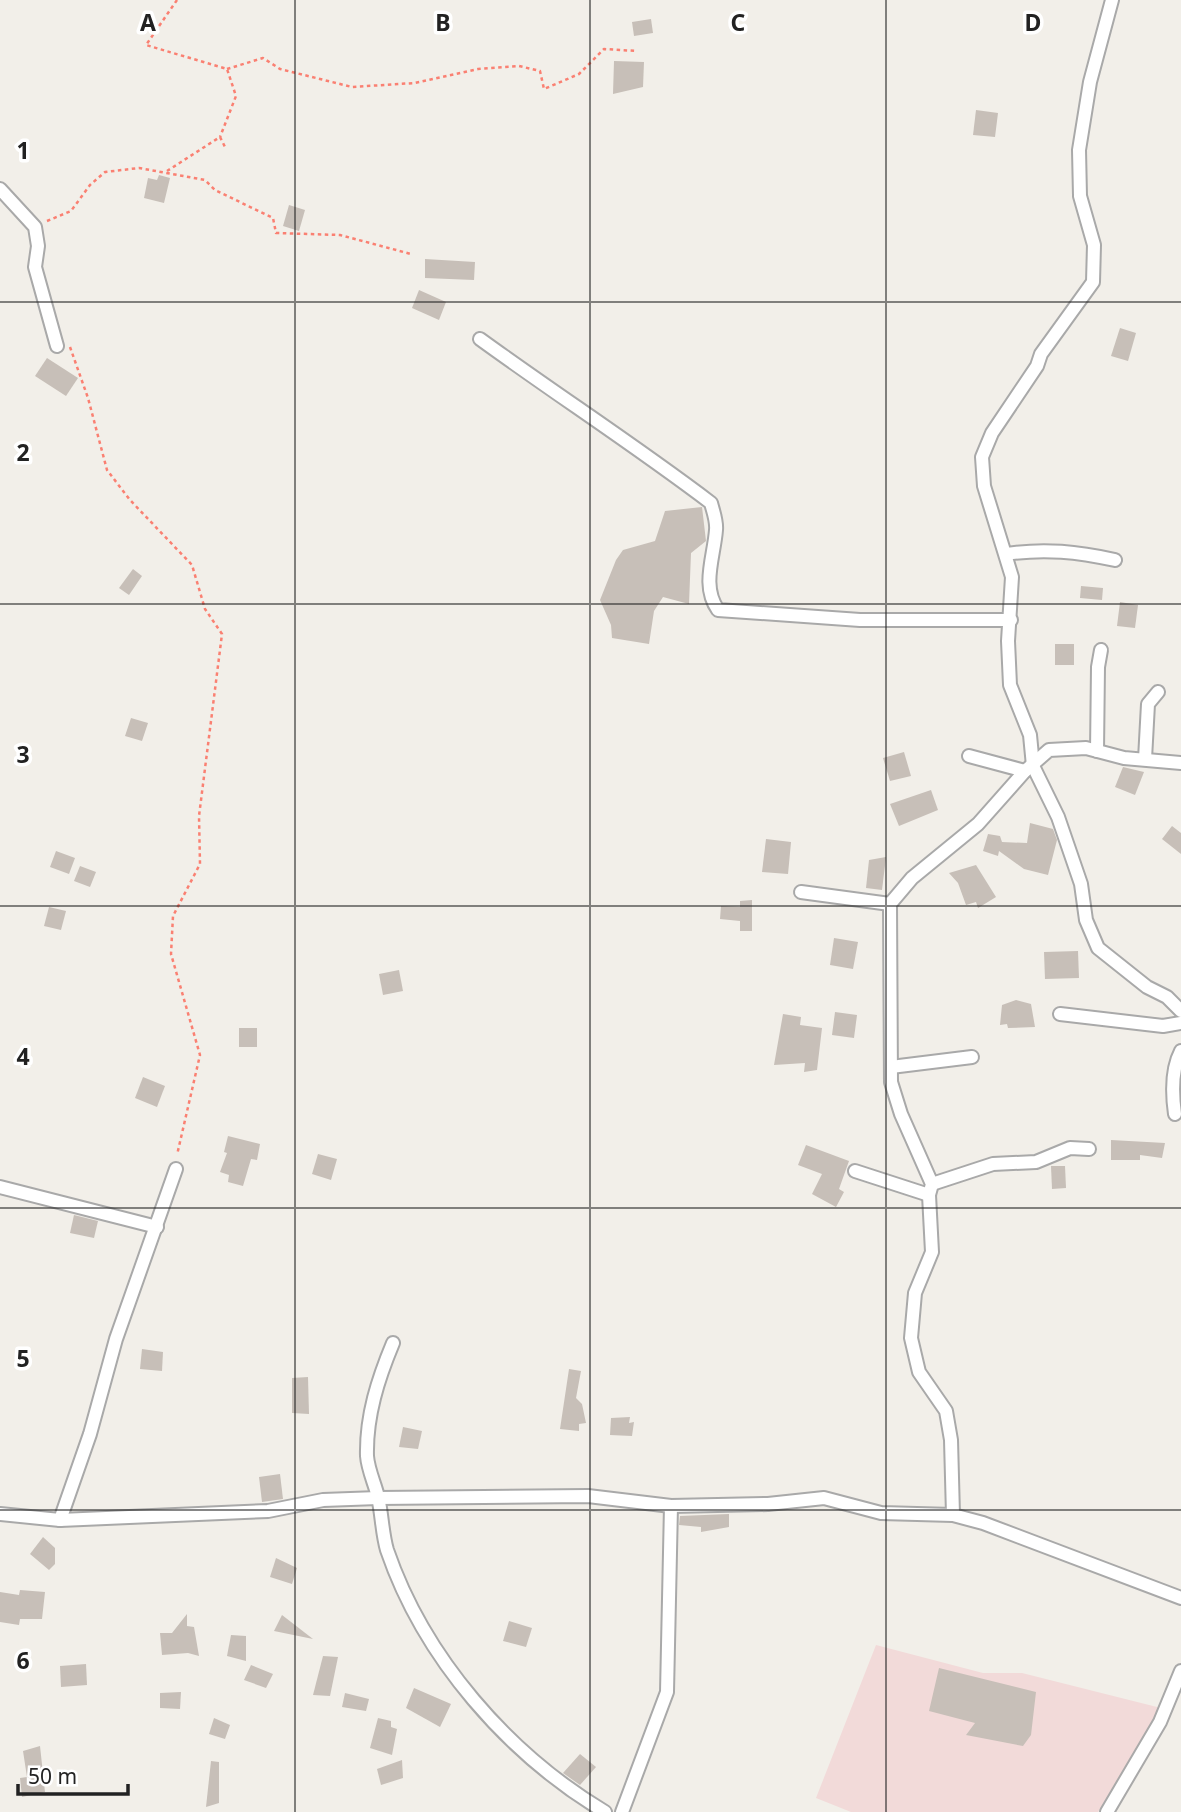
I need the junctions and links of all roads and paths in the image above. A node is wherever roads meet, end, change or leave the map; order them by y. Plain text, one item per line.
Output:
1 (177, 0) edge
2 (1112, 0) edge
3 (637, 51) dead end
4 (227, 69) junction
5 (220, 137) junction
6 (226, 149) dead end
7 (167, 171) junction
8 (0, 188) edge
9 (35, 227) junction
10 (411, 254) dead end
11 (480, 339) dead end
12 (63, 347) joint
13 (1007, 554) junction
14 (1115, 559) dead end
15 (1011, 620) junction
16 (1101, 650) dead end
17 (1158, 692) dead end
18 (1097, 751) junction
19 (969, 756) dead end
20 (1145, 759) junction
21 (1181, 763) edge
22 (1029, 769) junction
23 (801, 892) dead end
24 (890, 904) junction
25 (1181, 1011) edge
26 (1060, 1014) dead end
27 (1181, 1023) edge
28 (1181, 1051) edge
29 (971, 1057) dead end
30 (891, 1067) junction
31 (1175, 1114) dead end
32 (1089, 1149) dead end
33 (176, 1169) joint
34 (855, 1171) dead end
35 (0, 1186) edge
36 (930, 1189) junction
37 (157, 1227) junction
38 (393, 1343) dead end
39 (378, 1498) junction
40 (671, 1506) junction
41 (0, 1514) edge
42 (953, 1516) junction
43 (60, 1520) junction
44 (1181, 1598) edge
45 (1181, 1671) edge
46 (605, 1812) edge
47 (622, 1812) edge
48 (1107, 1812) edge

1 - 4 path
2 - 13 street
3 - 4 path
4 - 5 path
5 - 6 path
5 - 7 path
7 - 9 path
7 - 10 path
8 - 9 street
9 - 12 street
11 - 15 street
12 - 33 path
13 - 14 street
13 - 15 street
15 - 22 street
16 - 18 street
17 - 20 street
18 - 20 street
18 - 22 street
19 - 22 street
20 - 21 street
22 - 24 street
22 - 25 street
23 - 24 street
24 - 30 street
26 - 27 street
28 - 31 street
29 - 30 street
30 - 36 street
32 - 36 street
33 - 37 street
34 - 36 street
35 - 37 street
36 - 42 street
37 - 43 street
38 - 39 street
39 - 40 street
39 - 43 street
39 - 46 street
40 - 42 street
40 - 47 street
41 - 43 street
42 - 44 street
45 - 48 street

